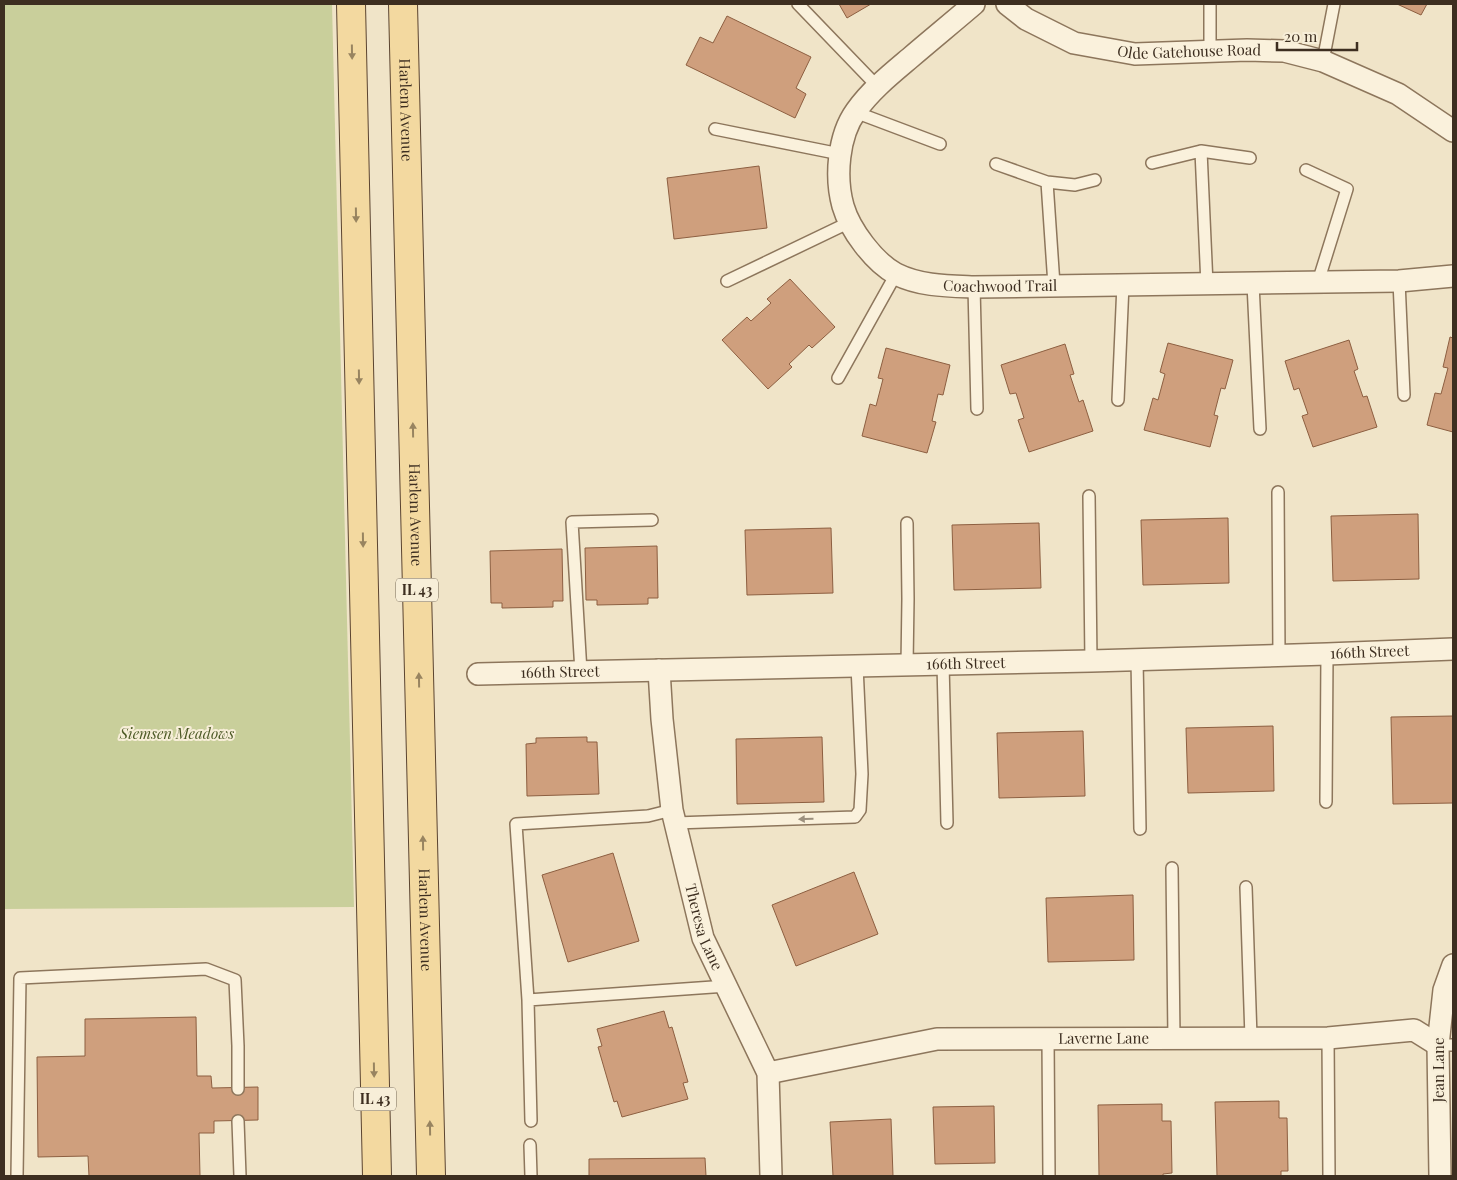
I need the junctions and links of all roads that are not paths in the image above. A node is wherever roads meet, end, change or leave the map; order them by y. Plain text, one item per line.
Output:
1 (351, 4) edge
2 (403, 4) edge
3 (798, 4) edge
4 (974, 4) edge
5 (1007, 4) edge
6 (1210, 4) edge
7 (1334, 4) edge
8 (1210, 51) junction
9 (1323, 61) junction
10 (877, 86) junction
11 (855, 112) junction
12 (715, 129) dead end
13 (1453, 131) edge
14 (940, 144) dead end
15 (1200, 150) junction
16 (840, 154) junction
17 (1250, 158) dead end
18 (1152, 163) dead end
19 (996, 164) dead end
20 (1306, 170) dead end
21 (1096, 180) dead end
22 (1047, 182) junction
23 (850, 222) junction
24 (896, 274) junction
25 (1453, 276) edge
26 (727, 281) dead end
27 (1399, 281) junction
28 (1318, 282) junction
29 (1123, 284) junction
30 (1253, 284) junction
31 (1054, 285) junction
32 (1208, 285) junction
33 (974, 287) junction
34 (838, 378) dead end
35 (1404, 395) dead end
36 (1118, 400) dead end
37 (977, 409) dead end
38 (1260, 429) dead end
39 (1278, 492) dead end
40 (1089, 496) dead end
41 (652, 520) dead end
42 (907, 523) dead end
43 (1453, 649) edge
44 (1327, 654) junction
45 (1279, 655) junction
46 (1137, 659) junction
47 (1092, 661) junction
48 (943, 664) junction
49 (907, 665) junction
50 (857, 666) junction
51 (658, 670) junction
52 (581, 672) junction
53 (478, 674) dead end
54 (1326, 802) dead end
55 (674, 816) junction
56 (947, 823) dead end
57 (1140, 829) dead end
58 (1172, 868) dead end
59 (1246, 887) dead end
60 (1453, 965) edge
61 (727, 986) junction
62 (528, 1000) junction
63 (1174, 1038) junction
64 (1251, 1038) junction
65 (1328, 1038) junction
66 (1048, 1039) junction
67 (1446, 1045) edge
68 (768, 1073) junction
69 (238, 1089) dead end
70 (238, 1121) dead end
71 (531, 1121) dead end
72 (530, 1145) dead end
73 (17, 1176) edge
74 (240, 1176) edge
75 (377, 1176) edge
76 (431, 1176) edge
77 (531, 1176) edge
78 (771, 1176) edge
79 (1049, 1176) edge
80 (1329, 1176) edge
81 (1440, 1176) edge

1 -> 75 main road, IL 43
76 -> 2 main road, Harlem Avenue / IL 43
3 - 10 lane
4 - 10 street, Coachwood Trail
5 - 8 street, Olde Gatehouse Road
6 - 8 lane
7 - 9 lane
8 - 9 street, Olde Gatehouse Road
9 - 13 street, Olde Gatehouse Road
10 - 11 street, Coachwood Trail
11 - 14 lane
11 - 16 street, Coachwood Trail
12 - 16 lane
15 - 17 lane
15 - 18 lane
15 - 32 lane
16 - 23 street, Coachwood Trail
19 - 22 lane
20 - 28 lane
21 - 22 lane
22 - 31 lane
23 - 24 street, Coachwood Trail
23 - 26 lane
24 - 33 street, Coachwood Trail
24 - 34 lane
25 - 27 street, Coachwood Trail
27 - 28 street, Coachwood Trail
27 - 35 lane
28 - 30 street, Coachwood Trail
29 - 31 street, Coachwood Trail
29 - 32 street, Coachwood Trail
29 - 36 lane
30 - 32 street, Coachwood Trail
30 - 38 lane
31 - 33 street, Coachwood Trail
33 - 37 lane
39 - 45 lane
40 - 47 lane
41 - 52 lane
42 - 49 lane
43 - 44 street, 166th Street
44 - 45 street, 166th Street
44 - 54 lane
45 - 46 street, 166th Street
46 - 47 street, 166th Street
46 - 57 lane
47 - 48 street, 166th Street
48 - 49 street, 166th Street
48 - 56 lane
49 - 50 street, 166th Street
50 - 51 street, 166th Street
50 -> 55 lane
51 - 52 street, 166th Street
51 - 55 street, Theresa Lane
52 - 53 street, 166th Street
55 - 61 street, Theresa Lane
55 - 62 lane
58 - 63 lane
59 - 64 lane
60 - 67 street, Jean Lane
61 - 62 lane
61 - 68 street, Theresa Lane
62 - 71 lane
63 - 64 street, Laverne Lane
63 - 66 street, Laverne Lane
64 - 65 street, Laverne Lane
65 - 67 street, Laverne Lane
65 - 80 lane
66 - 68 street, Laverne Lane
66 - 79 lane
67 - 81 street, Jean Lane
68 - 78 street, Theresa Lane
69 - 73 lane
70 - 74 lane
72 - 77 lane

